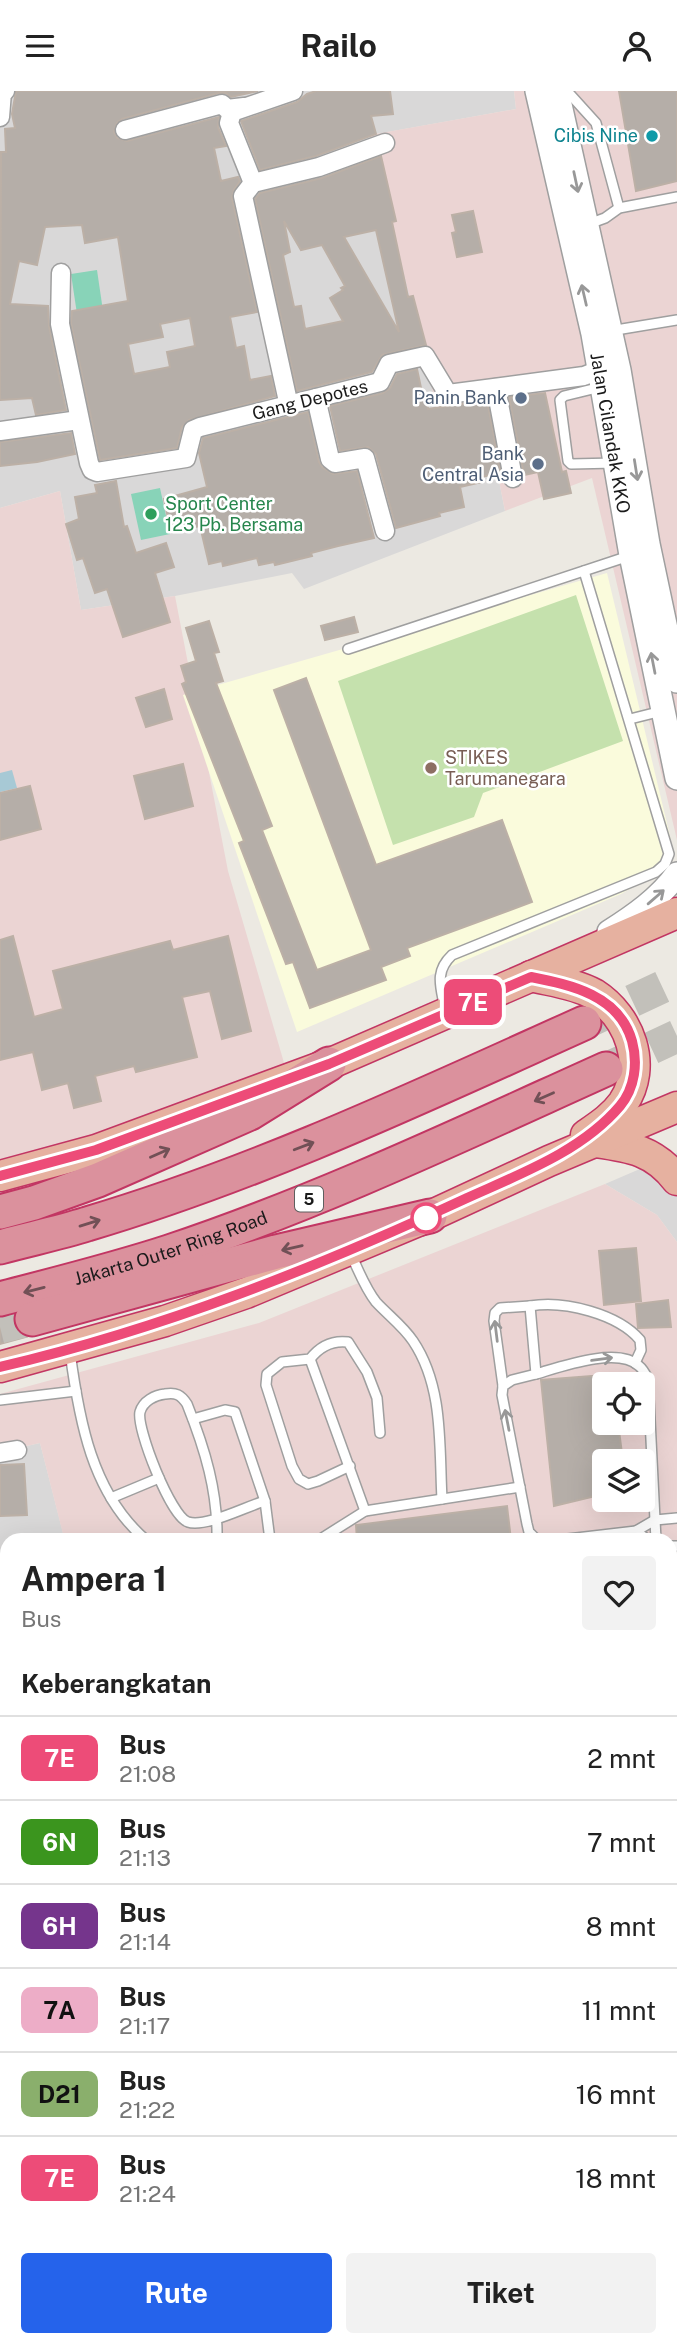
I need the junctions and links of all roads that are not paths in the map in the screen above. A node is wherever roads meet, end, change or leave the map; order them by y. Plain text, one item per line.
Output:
1 (5, 91) edge
2 (293, 91) edge
3 (537, 91) edge
4 (557, 91) edge
5 (567, 91) edge
6 (244, 107) junction
7 (0, 117) edge
8 (125, 130) dead end
9 (385, 143) dead end
10 (253, 183) junction
11 (677, 197) edge
12 (619, 208) junction
13 (577, 227) junction
14 (61, 273) dead end
15 (677, 320) edge
16 (601, 333) junction
17 (607, 375) junction
18 (496, 388) junction
19 (316, 398) junction
20 (289, 406) junction
21 (79, 420) junction
22 (0, 431) edge
23 (620, 433) junction
24 (616, 463) junction
25 (513, 478) dead end
26 (386, 531) dead end
27 (631, 555) junction
28 (584, 571) junction
29 (348, 649) dead end
30 (677, 681) edge
31 (663, 711) junction
32 (630, 719) junction
33 (677, 778) edge
34 (677, 874) edge
35 (677, 913) edge
36 (560, 964) junction
37 (531, 977) junction
38 (446, 1014) junction
39 (584, 1023) tunnel mouth
40 (329, 1064) junction
41 (606, 1069) tunnel mouth
42 (677, 1107) edge
43 (595, 1142) junction
44 (549, 1161) junction
45 (0, 1176) edge
46 (677, 1180) edge
47 (0, 1212) edge
48 (430, 1216) junction
49 (0, 1247) edge
50 (354, 1260) junction
51 (0, 1299) tunnel mouth
52 (530, 1306) junction
53 (32, 1319) tunnel mouth
54 (69, 1348) junction
55 (310, 1359) junction
56 (635, 1363) junction
57 (0, 1367) edge
58 (536, 1374) junction
59 (503, 1385) junction
60 (76, 1391) junction
61 (0, 1400) edge
62 (193, 1419) junction
63 (380, 1433) dead end
64 (350, 1466) junction
65 (159, 1479) junction
66 (520, 1487) junction
67 (111, 1498) junction
68 (442, 1499) junction
69 (265, 1500) junction
70 (365, 1511) junction
71 (217, 1518) junction
72 (677, 1518) edge
73 (655, 1520) junction
74 (636, 1531) junction
75 (138, 1533) edge
76 (217, 1533) edge
77 (269, 1533) edge
78 (330, 1533) edge
79 (530, 1533) edge
80 (619, 1533) edge
81 (639, 1533) edge
82 (656, 1533) edge

1 - 7 street
2 - 6 street
3 - 13 street, Jalan Cilandak KKO
4 -> 13 street, Jalan Cilandak KKO
5 - 12 lane
6 - 8 street
6 - 10 street
9 - 10 street
10 - 20 street
11 - 12 lane
12 - 13 lane
13 - 16 street, Jalan Cilandak KKO
14 - 21 street
15 - 16 lane
16 - 17 street, Jalan Cilandak KKO
17 - 18 street, Gang Depotes
17 - 23 street, Jalan Cilandak KKO
17 - 24 lane
18 - 19 street, Gang Depotes
18 - 25 street
19 - 20 street, Gang Depotes
19 - 26 street
20 - 21 street, Gang Depotes
21 - 22 street
23 - 24 street, Jalan Cilandak KKO
23 -> 30 street, Jalan Cilandak KKO
24 - 27 street, Jalan Cilandak KKO
27 - 28 lane
31 -> 27 street, Jalan Cilandak KKO
28 - 29 lane
28 - 32 lane
31 - 32 lane
31 - 33 street, Jalan Cilandak KKO
32 - 38 lane
36 -> 34 street
35 - 36 highway
36 - 37 highway
37 - 38 highway
37 - 44 highway
38 - 40 highway
49 -> 39 highway
40 - 45 highway
47 -> 40 highway
41 -> 51 highway, Jakarta Outer Ring Road / 5
42 - 43 highway
43 - 44 highway
43 - 46 highway
44 - 48 highway
48 - 50 highway
48 -> 53 highway
50 - 54 highway
50 - 68 lane
52 - 56 lane
52 - 58 lane
59 -> 52 lane
54 - 57 highway
54 - 60 lane
55 - 63 lane
55 - 64 lane
55 - 64 lane
58 -> 56 lane
56 - 73 lane
58 - 59 lane
66 -> 59 lane
60 - 61 lane
60 - 67 lane
62 - 65 lane
62 - 69 lane
62 - 71 lane
64 - 70 lane
65 - 67 lane
65 - 71 lane
66 - 68 lane
66 - 79 lane
67 - 75 lane
68 - 70 lane
69 - 71 lane
69 - 77 lane
70 - 78 lane
71 - 76 lane
72 - 73 lane
73 - 74 lane
73 - 82 lane
74 - 80 lane
74 - 81 lane

